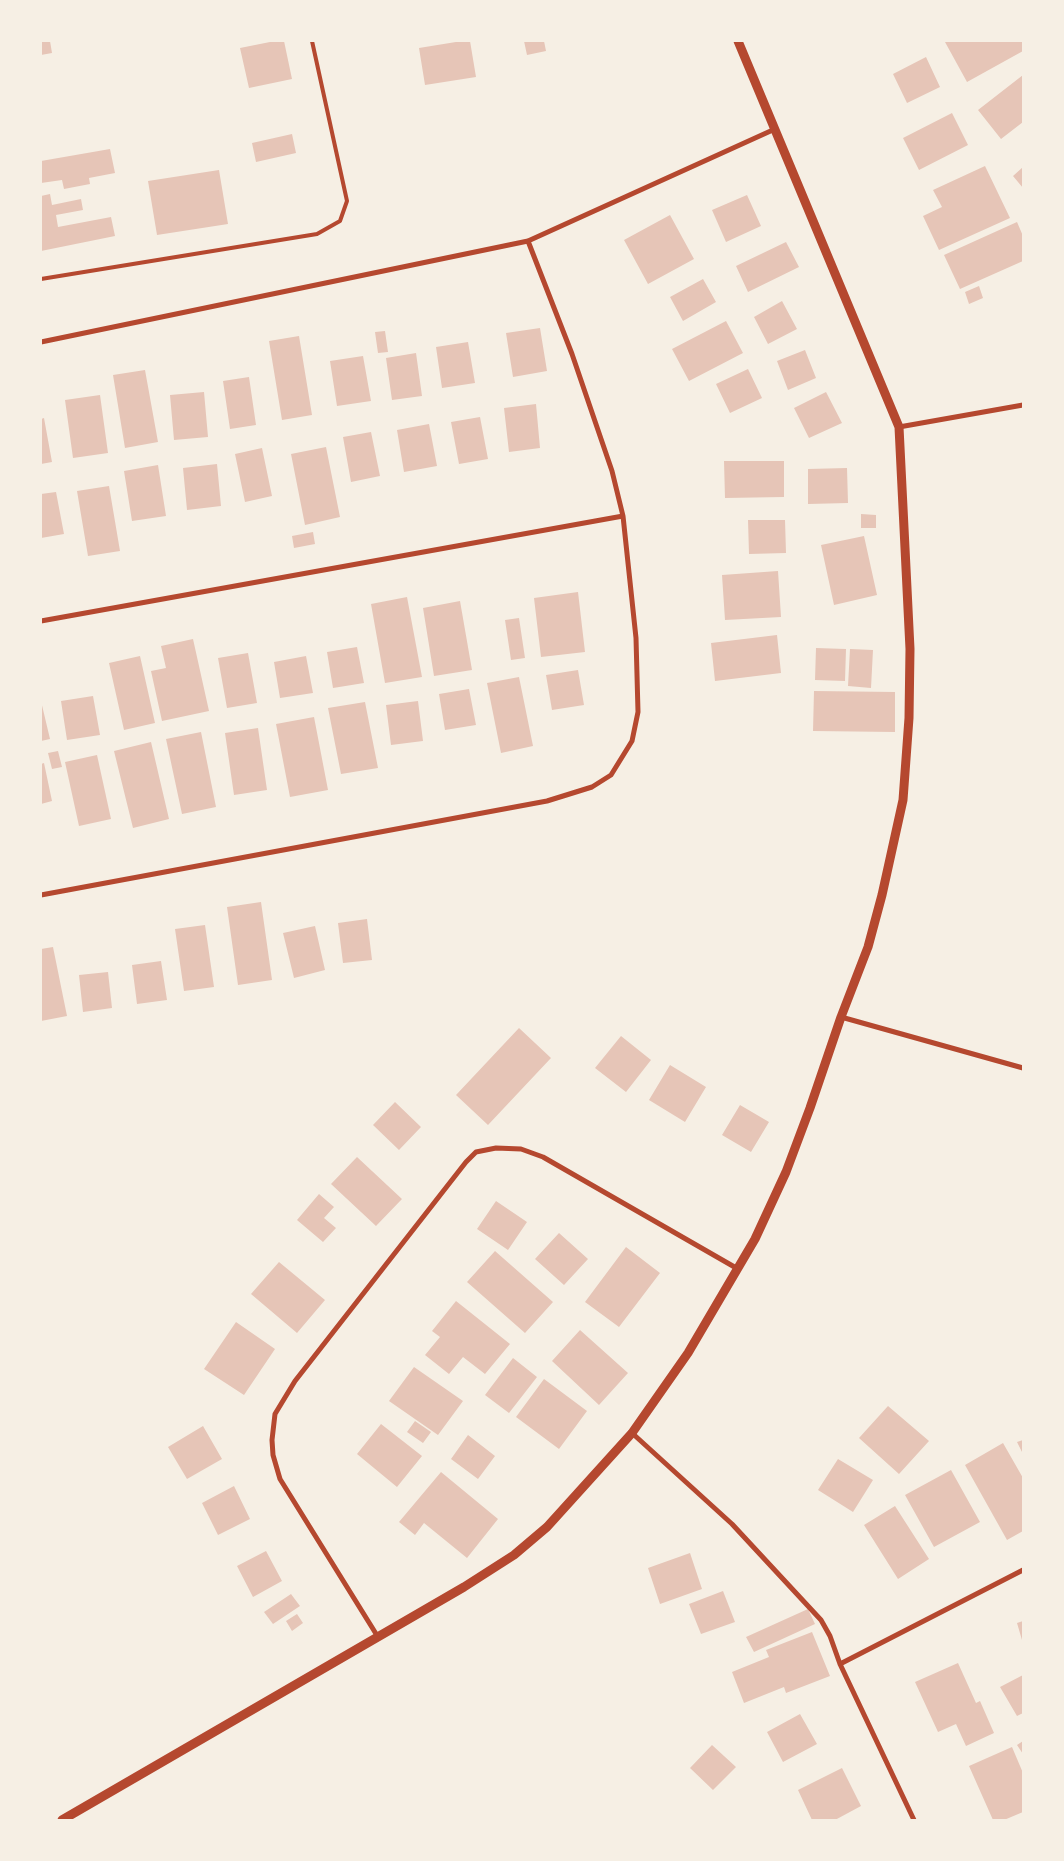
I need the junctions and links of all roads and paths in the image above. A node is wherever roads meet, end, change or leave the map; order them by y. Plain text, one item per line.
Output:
1 (312, 41) edge
2 (738, 41) edge
3 (776, 129) junction
4 (528, 241) junction
5 (41, 279) edge
6 (41, 342) edge
7 (1023, 405) edge
8 (899, 427) junction
9 (623, 516) junction
10 (41, 621) edge
11 (41, 895) edge
12 (841, 1017) junction
13 (1023, 1068) edge
14 (738, 1269) junction
15 (632, 1433) junction
16 (1023, 1570) edge
17 (378, 1637) junction
18 (840, 1664) junction
19 (62, 1820) edge
20 (914, 1820) edge

1 - 5 lane
2 - 3 street
3 - 4 street
3 - 8 street
4 - 6 street
4 - 9 street
7 - 8 street
8 - 12 street
9 - 10 street
9 - 11 street
12 - 13 street
12 - 14 street
14 - 15 street
14 - 17 street
15 - 17 street
15 - 18 street
16 - 18 street
17 - 19 street
18 - 20 street

